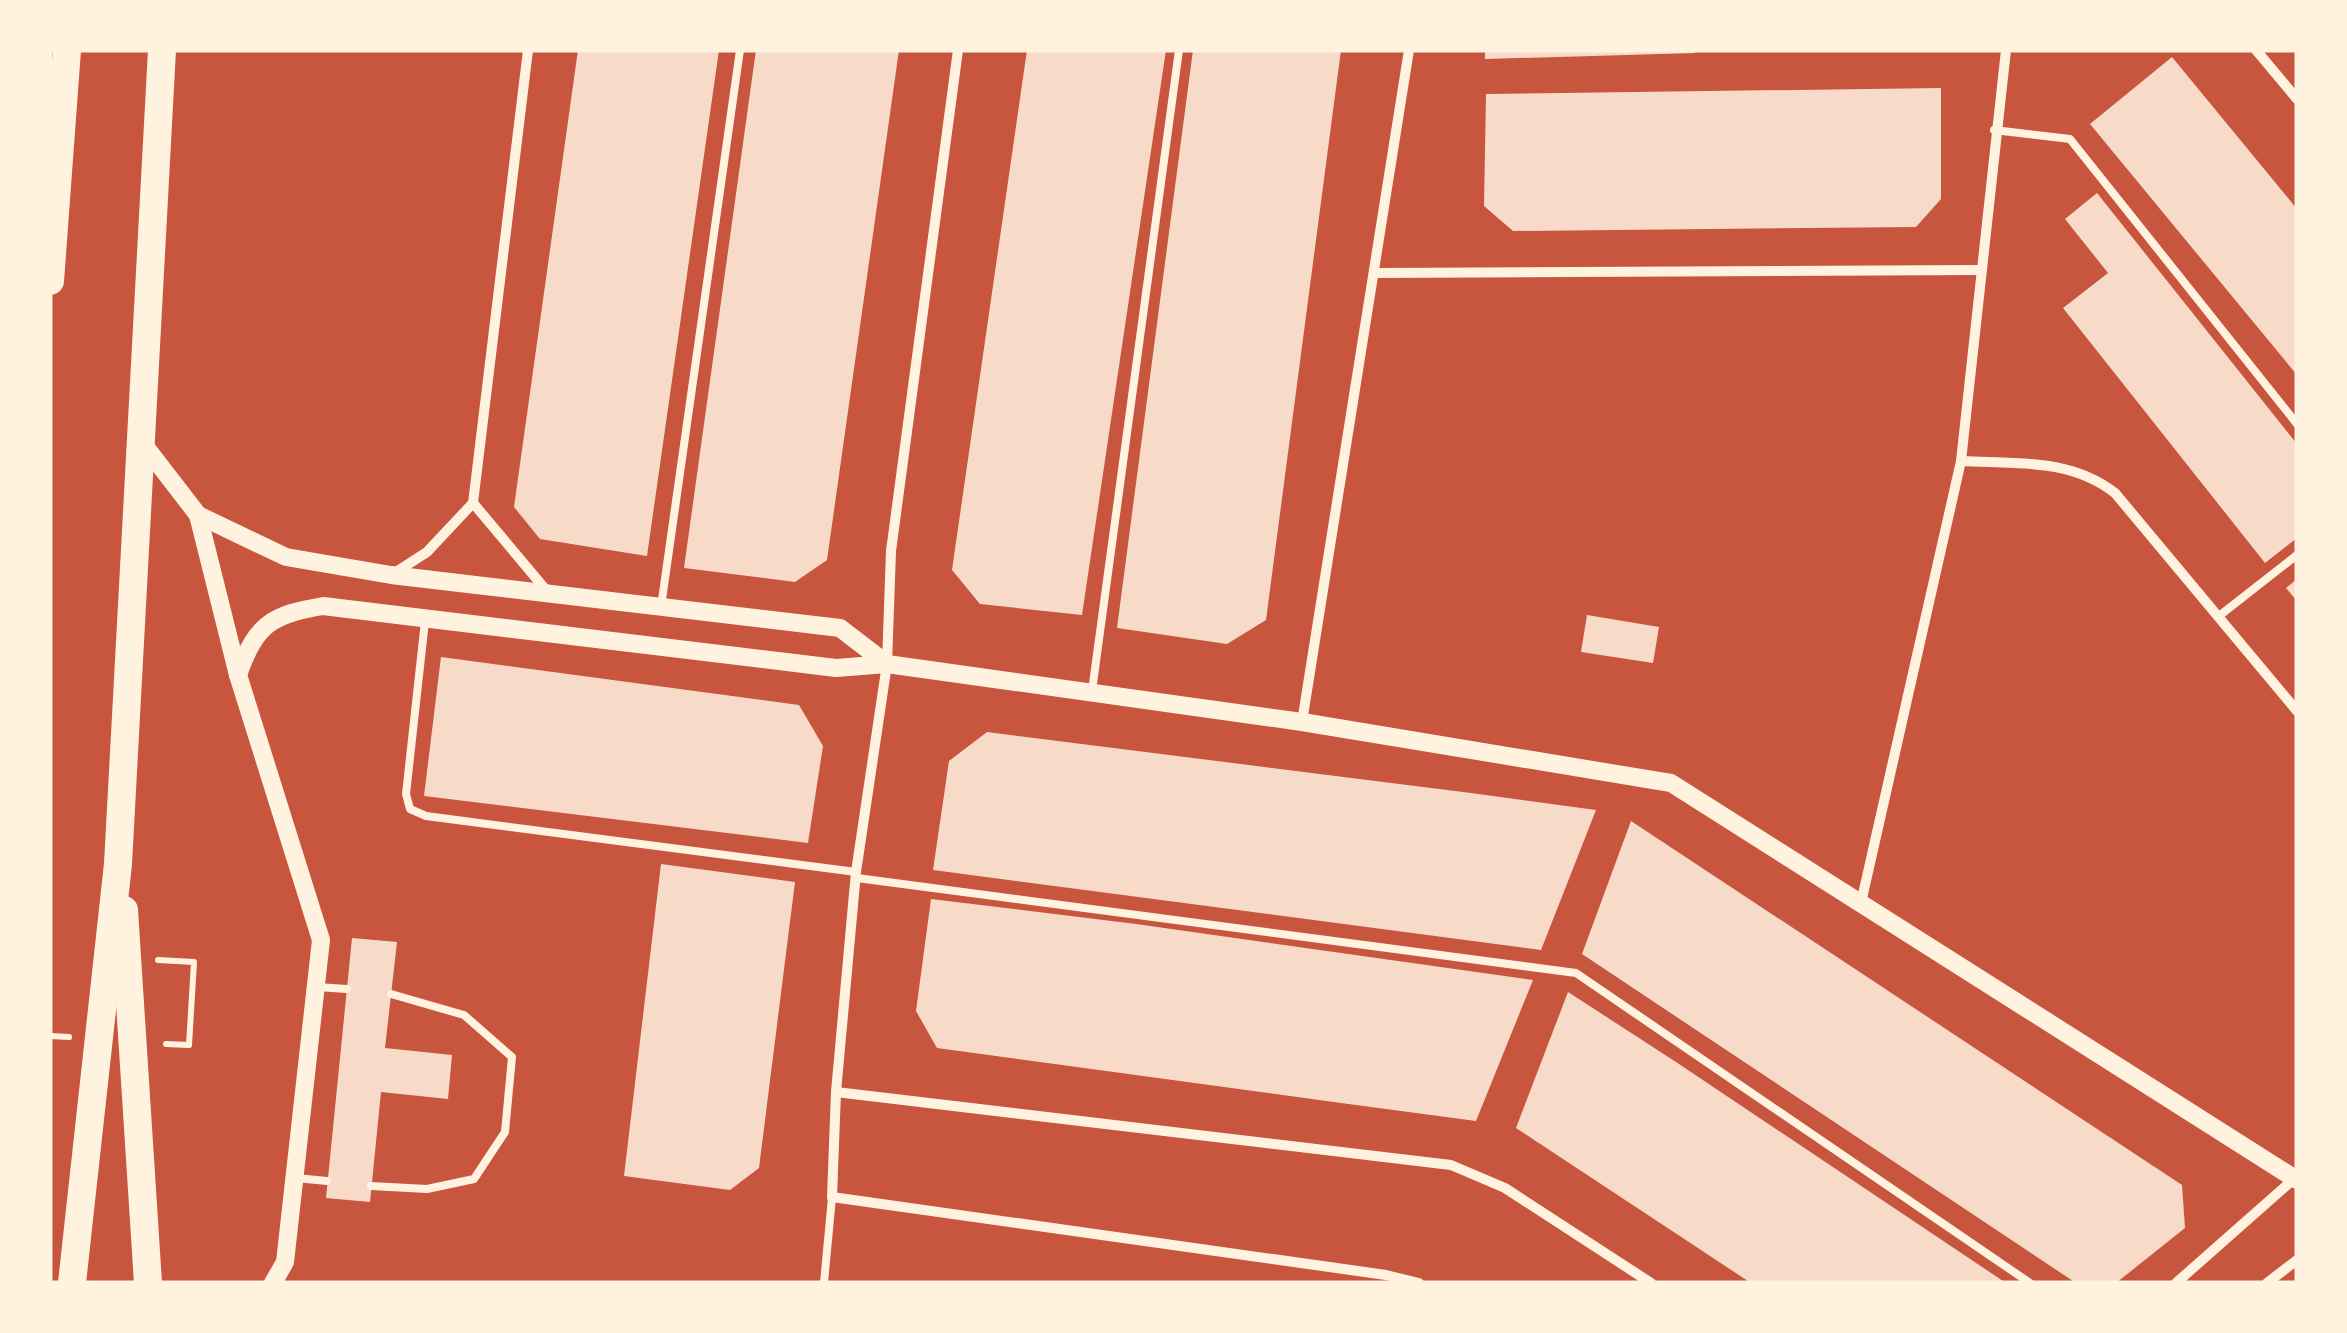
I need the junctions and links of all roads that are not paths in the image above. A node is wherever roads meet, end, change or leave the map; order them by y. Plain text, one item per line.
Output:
1 (68, 50) edge
2 (162, 50) edge
3 (528, 50) edge
4 (740, 50) edge
5 (958, 50) edge
6 (1179, 50) edge
7 (1408, 50) edge
8 (2006, 50) edge
9 (2256, 50) edge
10 (2297, 99) edge
11 (1994, 130) junction
12 (1978, 270) junction
13 (1376, 273) junction
14 (50, 282) edge
15 (2297, 424) edge
16 (140, 438) junction
17 (1961, 461) junction
18 (474, 503) junction
19 (198, 515) junction
20 (2297, 556) edge
21 (392, 575) junction
22 (549, 593) junction
23 (661, 607) junction
24 (2219, 616) junction
25 (425, 618) junction
26 (887, 664) junction
27 (238, 676) junction
28 (1092, 691) junction
29 (2297, 711) edge
30 (1302, 722) junction
31 (118, 864) junction
32 (856, 875) junction
33 (1861, 904) junction
34 (316, 987) junction
35 (347, 989) dead end
36 (391, 994) dead end
37 (836, 1092) junction
38 (296, 1178) junction
39 (2296, 1179) edge
40 (328, 1181) dead end
41 (371, 1186) dead end
42 (832, 1197) junction
43 (2297, 1260) edge
44 (72, 1283) edge
45 (148, 1283) edge
46 (273, 1283) edge
47 (824, 1283) edge
48 (1419, 1283) edge
49 (1651, 1283) edge
50 (2030, 1283) edge
51 (2176, 1283) edge
52 (2267, 1283) edge

1 - 14 highway
2 - 16 highway
3 - 18 street
4 - 23 lane
5 - 26 street
6 - 28 lane
7 - 13 street
8 - 11 street
9 - 10 street
11 - 12 street
11 - 15 lane
12 - 13 street
12 - 17 street
13 - 30 street
16 - 19 street
16 - 31 highway
17 - 24 street
17 - 33 street
18 - 21 street
18 - 22 street
19 - 21 street
19 - 27 street
20 - 24 lane
21 - 22 street
22 - 23 street
23 - 26 street
24 - 29 street
25 - 26 street
25 - 27 street
25 - 32 lane
26 - 28 street
26 - 32 street
27 - 34 street
28 - 30 street
30 - 33 street
31 - 44 highway
31 - 45 highway
32 - 37 street
32 - 50 lane
33 - 39 street
34 - 35 lane
34 - 38 street
36 - 41 lane
37 - 42 street
37 - 49 street
38 - 40 lane
38 - 46 street
39 - 51 street
42 - 47 lane
42 - 48 street
43 - 52 street

